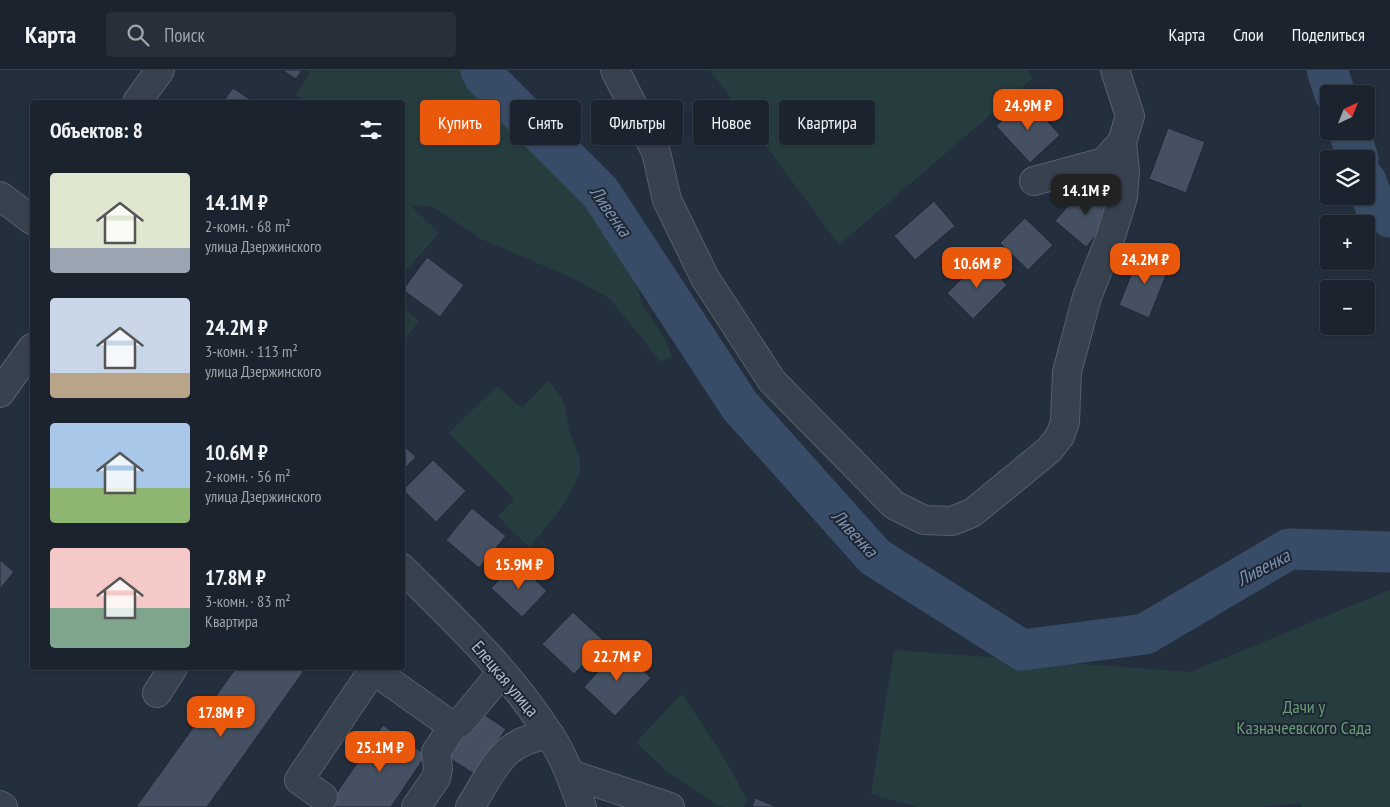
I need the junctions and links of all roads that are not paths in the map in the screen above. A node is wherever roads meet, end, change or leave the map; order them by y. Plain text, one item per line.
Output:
1 (160, 70) edge
2 (614, 70) edge
3 (1115, 70) edge
4 (138, 100) edge
5 (1122, 142) junction
6 (1034, 181) dead end
7 (0, 196) edge
8 (30, 218) edge
9 (30, 351) edge
10 (0, 393) edge
11 (405, 571) edge
12 (172, 670) edge
13 (371, 670) edge
14 (373, 670) edge
15 (502, 672) junction
16 (156, 693) dead end
17 (454, 724) junction
18 (550, 735) junction
19 (570, 774) junction
20 (323, 797) dead end
21 (416, 807) edge
22 (470, 807) edge
23 (582, 807) edge
24 (670, 807) edge

1 - 4 street
2 - 5 street
3 - 5 street
5 - 6 street
7 - 8 street
9 - 10 street
11 - 15 street, Елецкая улица
12 - 16 street
13 - 20 street
14 - 17 street
15 - 17 street
15 - 18 street, Елецкая улица
17 - 21 street
18 - 19 street, Елецкая улица
18 - 22 street
19 - 23 street, Елецкая улица
19 - 24 street

